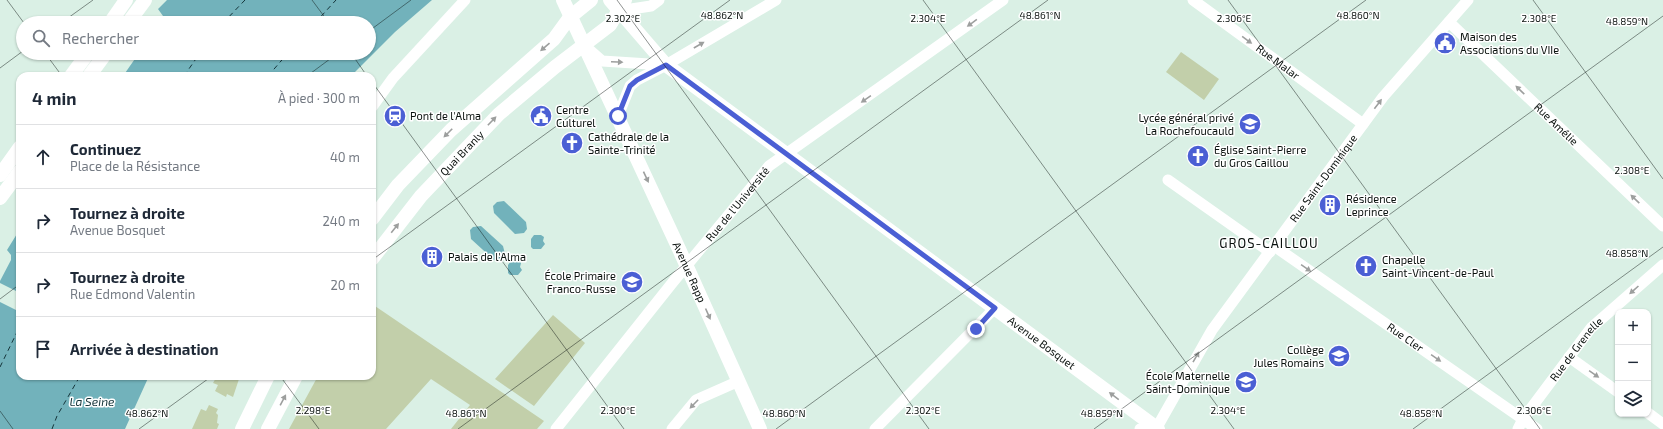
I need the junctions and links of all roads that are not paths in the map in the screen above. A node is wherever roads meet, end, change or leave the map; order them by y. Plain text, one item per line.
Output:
1 (126, 0) edge
2 (145, 0) edge
3 (465, 0) edge
4 (563, 0) edge
5 (591, 0) edge
6 (659, 0) edge
7 (776, 0) edge
8 (1003, 0) edge
9 (1192, 0) edge
10 (1468, 0) edge
11 (618, 4) edge
12 (115, 16) edge
13 (133, 16) edge
14 (570, 17) junction
15 (1449, 22) junction
16 (584, 45) junction
17 (83, 60) edge
18 (101, 60) edge
19 (666, 65) junction
20 (74, 72) edge
21 (92, 72) edge
22 (376, 102) edge
23 (618, 116) junction
24 (1363, 124) junction
25 (16, 153) edge
26 (786, 154) junction
27 (0, 175) edge
28 (16, 176) edge
29 (1168, 180) dead end
30 (0, 198) edge
31 (376, 214) edge
32 (1663, 226) edge
33 (1272, 249) junction
34 (376, 254) edge
35 (1663, 265) edge
36 (687, 266) junction
37 (995, 308) junction
38 (1569, 357) junction
39 (266, 380) edge
40 (294, 380) edge
41 (739, 381) junction
42 (1615, 390) edge
43 (1651, 415) edge
44 (1521, 424) edge
45 (1663, 424) edge
46 (269, 427) edge
47 (242, 429) edge
48 (556, 429) edge
49 (672, 429) edge
50 (760, 429) edge
51 (875, 429) edge
52 (1140, 429) edge
53 (1157, 429) edge
54 (1537, 429) edge

1 - 12 main road
2 - 13 main road
3 - 22 street
4 - 14 main road
5 - 14 main road, Quai Branly
6 - 11 street
19 -> 7 street
8 -> 26 street, Rue de l'Université
9 -> 24 street, Rue Malar
10 - 15 street, Rue Saint-Dominique
11 - 16 main road, Quai Branly
11 - 19 main road, Avenue Bosquet
14 - 16 main road, Avenue Rapp
14 -> 31 main road, Quai Branly
24 -> 15 street, Rue Saint-Dominique
32 -> 15 street, Rue Amélie
16 -> 19 street
16 - 23 main road, Avenue Rapp
34 -> 16 main road, Quai Branly
17 - 20 main road
18 - 21 main road
19 - 23 street
19 - 26 main road, Avenue Bosquet
23 -> 36 main road, Avenue Rapp
24 - 33 street, Rue Saint-Dominique
25 - 27 main road
26 - 36 street, Rue de l'Université
26 - 37 main road, Avenue Bosquet
28 - 30 main road
29 - 33 street, Rue Cler
33 -> 44 street, Rue Cler
53 -> 33 street, Rue Saint-Dominique
35 -> 38 street, Rue de Grenelle
36 -> 41 main road, Avenue Rapp
36 - 48 street, Rue de l'Université
37 - 51 street
53 -> 37 main road, Avenue Bosquet
38 -> 42 street
38 - 44 street, Rue de Grenelle
39 - 47 main road
46 -> 40 main road
41 -> 49 street
41 - 50 main road, Avenue Rapp
43 - 45 street
44 - 54 street, Rue Cler
52 - 53 street

